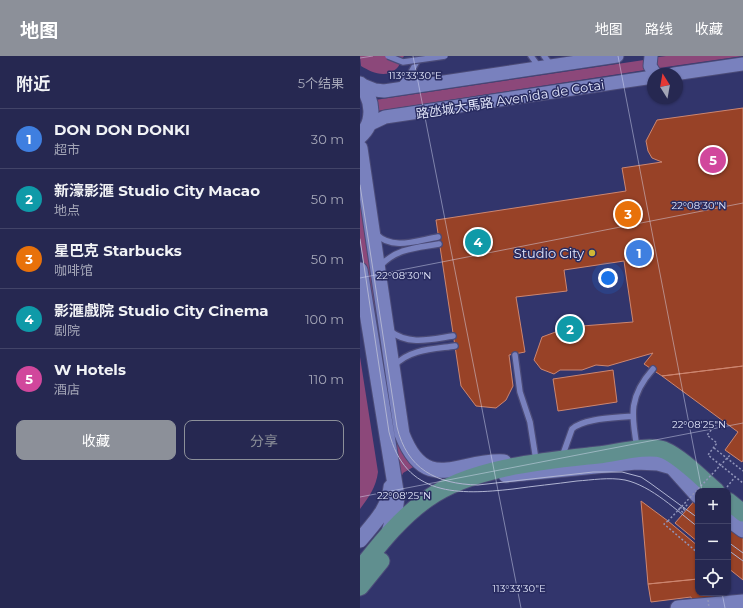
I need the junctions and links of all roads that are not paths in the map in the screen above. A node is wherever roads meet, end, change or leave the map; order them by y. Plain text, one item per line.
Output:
1 (388, 56) edge
2 (420, 56) edge
3 (445, 56) edge
4 (531, 56) edge
5 (617, 56) edge
6 (651, 56) edge
7 (545, 63) edge
8 (743, 64) edge
9 (651, 68) edge
10 (683, 73) edge
11 (647, 78) edge
12 (360, 84) edge
13 (398, 89) junction
14 (362, 137) edge
15 (372, 230) junction
16 (438, 237) dead end
17 (440, 244) dead end
18 (377, 269) junction
19 (360, 270) edge
20 (386, 329) junction
21 (453, 336) dead end
22 (455, 346) dead end
23 (514, 355) dead end
24 (392, 369) junction
25 (653, 369) dead end
26 (633, 416) junction
27 (637, 449) junction
28 (561, 459) junction
29 (390, 462) junction
30 (529, 464) junction
31 (486, 473) junction
32 (712, 488) edge
33 (695, 493) edge
34 (731, 503) edge
35 (743, 513) edge
36 (731, 521) edge
37 (393, 529) junction
38 (743, 530) edge
39 (360, 540) edge
40 (360, 569) edge
41 (360, 588) edge
42 (743, 602) edge
43 (678, 608) edge

1 - 3 lane, bridge
2 - 13 lane
4 - 7 lane
5 - 7 street, 路氹城大馬路 Avenida de Cotai
6 - 9 street
7 - 13 street, 路氹城大馬路 Avenida de Cotai
8 - 10 street
11 - 14 street, 路氹城大馬路 Avenida de Cotai
12 - 13 street, 路氹城大馬路 Avenida de Cotai
12 - 14 main road
14 - 15 main road
15 - 16 lane
15 - 18 main road
17 - 18 lane
18 - 20 main road
19 - 29 main road
20 - 21 lane
20 - 24 main road
22 - 24 lane
23 - 30 lane
24 - 30 main road
25 - 26 lane
26 - 27 lane
26 - 28 lane
27 - 28 main road
27 - 32 main road
28 - 30 main road
29 - 37 main road
29 - 39 main road
30 - 31 main road
31 - 33 main road
31 - 37 main road
34 - 35 main road
36 - 38 main road
37 - 40 main road
37 - 41 main road
42 - 43 main road

